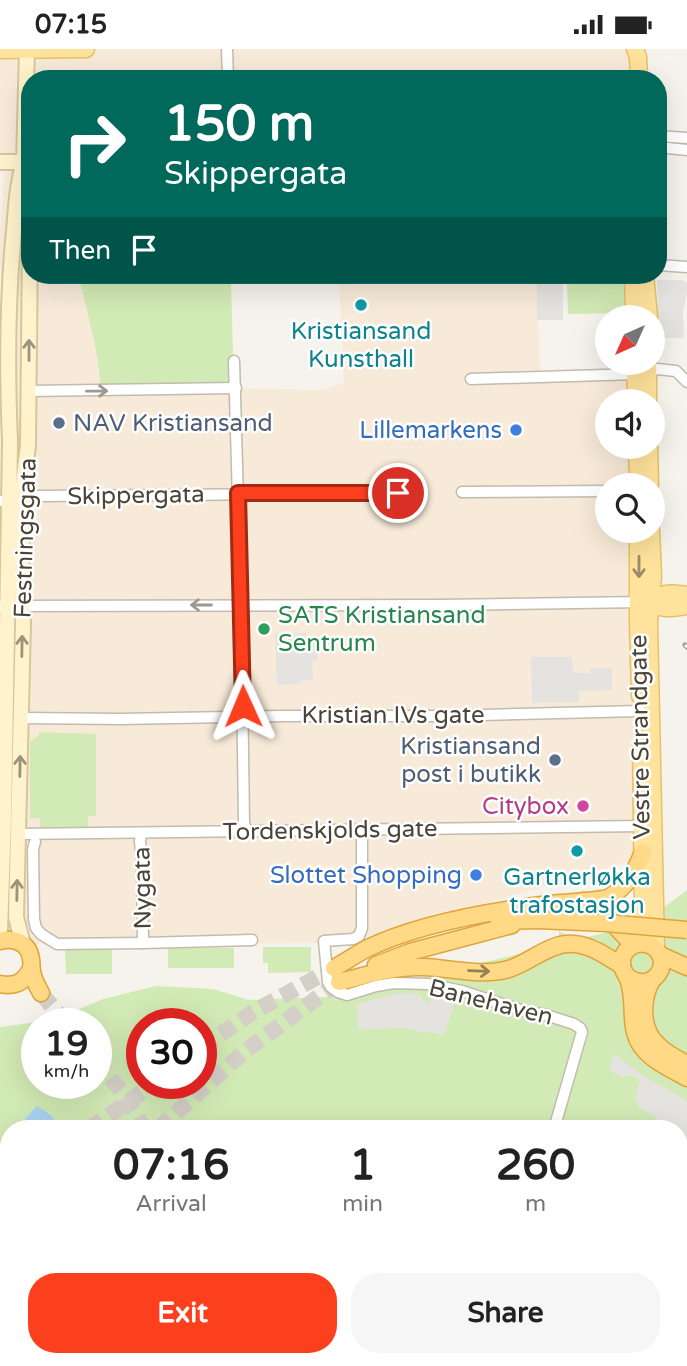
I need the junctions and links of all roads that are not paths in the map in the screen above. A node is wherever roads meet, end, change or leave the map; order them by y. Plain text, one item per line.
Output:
1 (86, 49) edge
2 (227, 49) edge
3 (632, 49) edge
4 (0, 50) edge
5 (27, 50) edge
6 (27, 70) edge
7 (228, 70) edge
8 (629, 70) edge
9 (639, 70) edge
10 (667, 137) edge
11 (687, 138) edge
12 (667, 148) edge
13 (687, 150) edge
14 (0, 162) edge
15 (21, 165) edge
16 (21, 174) edge
17 (667, 266) edge
18 (687, 267) edge
19 (5, 268) edge
20 (30, 284) edge
21 (633, 284) edge
22 (646, 284) edge
23 (634, 305) edge
24 (648, 305) edge
25 (234, 361) dead end
26 (595, 370) edge
27 (665, 370) edge
28 (471, 379) dead end
29 (687, 382) edge
30 (236, 388) junction
31 (29, 391) junction
32 (4, 395) edge
33 (595, 491) edge
34 (463, 492) dead end
35 (238, 493) junction
36 (398, 493) dead end
37 (10, 500) edge
38 (639, 543) edge
39 (652, 543) edge
40 (687, 596) edge
41 (645, 602) junction
42 (242, 605) junction
43 (9, 606) edge
44 (687, 606) edge
45 (640, 711) junction
46 (243, 716) junction
47 (21, 718) junction
48 (2, 720) edge
49 (642, 826) junction
50 (362, 830) junction
51 (141, 832) junction
52 (247, 832) junction
53 (11, 834) junction
54 (35, 842) dead end
55 (643, 852) junction
56 (583, 901) junction
57 (0, 930) edge
58 (687, 930) edge
59 (252, 940) dead end
60 (0, 941) edge
61 (143, 943) junction
62 (23, 944) junction
63 (635, 945) junction
64 (658, 952) junction
65 (31, 968) junction
66 (687, 970) edge
67 (625, 972) junction
68 (336, 975) junction
69 (655, 977) junction
70 (5, 986) edge
71 (687, 1064) edge
72 (687, 1078) edge
73 (557, 1120) edge

1 - 5 main road
2 - 7 street
3 - 8 main road
3 - 9 main road
4 - 5 main road
5 - 6 main road, Festningsgata
10 - 11 street
12 - 13 street
14 - 15 main road
16 - 19 main road, Festningsgata
17 - 18 street
19 - 32 main road, Festningsgata
31 -> 20 main road, Festningsgata
21 - 23 main road
22 - 24 main road
25 - 30 street
26 - 28 street
27 - 29 street
31 -> 30 street
30 - 35 street
31 - 37 main road, Festningsgata
32 - 37 main road, Festningsgata
33 - 34 street
35 - 36 street, Skippergata
35 - 37 street, Skippergata
35 - 42 street
37 - 43 main road, Festningsgata
38 -> 41 main road, Vestre Strandgate
39 - 41 main road, Vestre Strandgate
40 - 41 main road, Vestre Strandgate
41 - 42 street
41 - 44 main road, Vestre Strandgate
41 - 45 main road, Vestre Strandgate
41 - 64 main road, Vestre Strandgate
42 -> 43 street
42 - 46 street
47 -> 43 main road, Festningsgata
43 - 48 main road, Festningsgata
45 - 46 street, Kristian IVs gate
45 - 49 main road, Vestre Strandgate
46 - 47 street, Kristian IVs gate
46 - 52 street
53 -> 47 main road, Festningsgata
48 - 53 main road, Festningsgata
49 - 50 street, Tordenskjolds gate
49 - 55 main road, Vestre Strandgate
50 - 52 street, Tordenskjolds gate
50 - 73 street, Banehaven
51 - 52 street, Tordenskjolds gate
51 - 53 street, Tordenskjolds gate
51 - 61 street, Nygata
53 - 57 main road
62 -> 53 main road
54 - 61 street
55 - 56 highway
55 - 63 main road, Vestre Strandgate
56 - 63 highway
56 - 68 highway
58 - 68 highway, bridge
59 - 61 street
60 - 62 highway
62 - 65 highway
63 - 64 highway
63 - 67 highway
64 - 66 highway
64 - 69 highway
65 - 70 highway
65 - 70 highway
66 - 69 highway
68 -> 67 highway
67 - 69 highway
67 - 72 highway
69 - 71 highway

